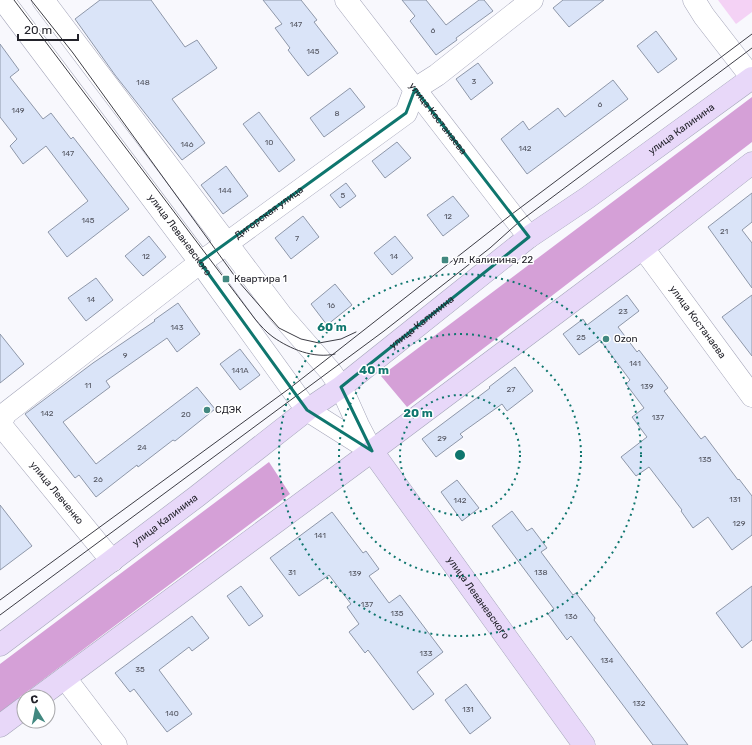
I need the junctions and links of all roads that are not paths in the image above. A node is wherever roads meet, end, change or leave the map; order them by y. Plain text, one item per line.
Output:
1 (3, 0) edge
2 (43, 0) edge
3 (346, 0) edge
4 (532, 0) edge
5 (694, 0) edge
6 (752, 78) edge
7 (415, 89) junction
8 (752, 163) edge
9 (529, 236) junction
10 (227, 244) junction
11 (643, 248) junction
12 (200, 262) junction
13 (341, 387) junction
14 (752, 396) edge
15 (307, 410) junction
16 (0, 424) edge
17 (372, 451) junction
18 (112, 561) junction
19 (0, 645) edge
20 (65, 678) junction
21 (50, 689) edge
22 (16, 714) edge
23 (0, 726) edge
24 (116, 745) edge
25 (584, 745) edge

1 - 12 street, улица Леваневского
2 - 10 street, улица Леваневского
3 - 7 street, улица Костанаева
4 - 7 street
5 - 6 street
6 - 9 main road, улица Калинина
7 - 9 street, улица Костанаева
7 - 10 street, Дигорская улица
8 - 11 main road
9 - 13 main road, улица Калинина
10 - 12 street, Дигорская улица
10 - 13 street, улица Леваневского
11 - 14 street, улица Костанаева
11 - 17 main road
12 - 15 street, улица Леваневского
12 - 16 street, Дигорская улица
13 - 15 main road, улица Калинина
13 - 17 street, улица Леваневского
15 - 17 street, улица Леваневского
15 - 18 main road, улица Калинина
16 - 18 street, улица Левченко
17 - 20 main road
17 - 25 main road, улица Леваневского
18 - 19 main road, улица Калинина
20 - 21 main road
20 - 24 street
22 - 23 main road

